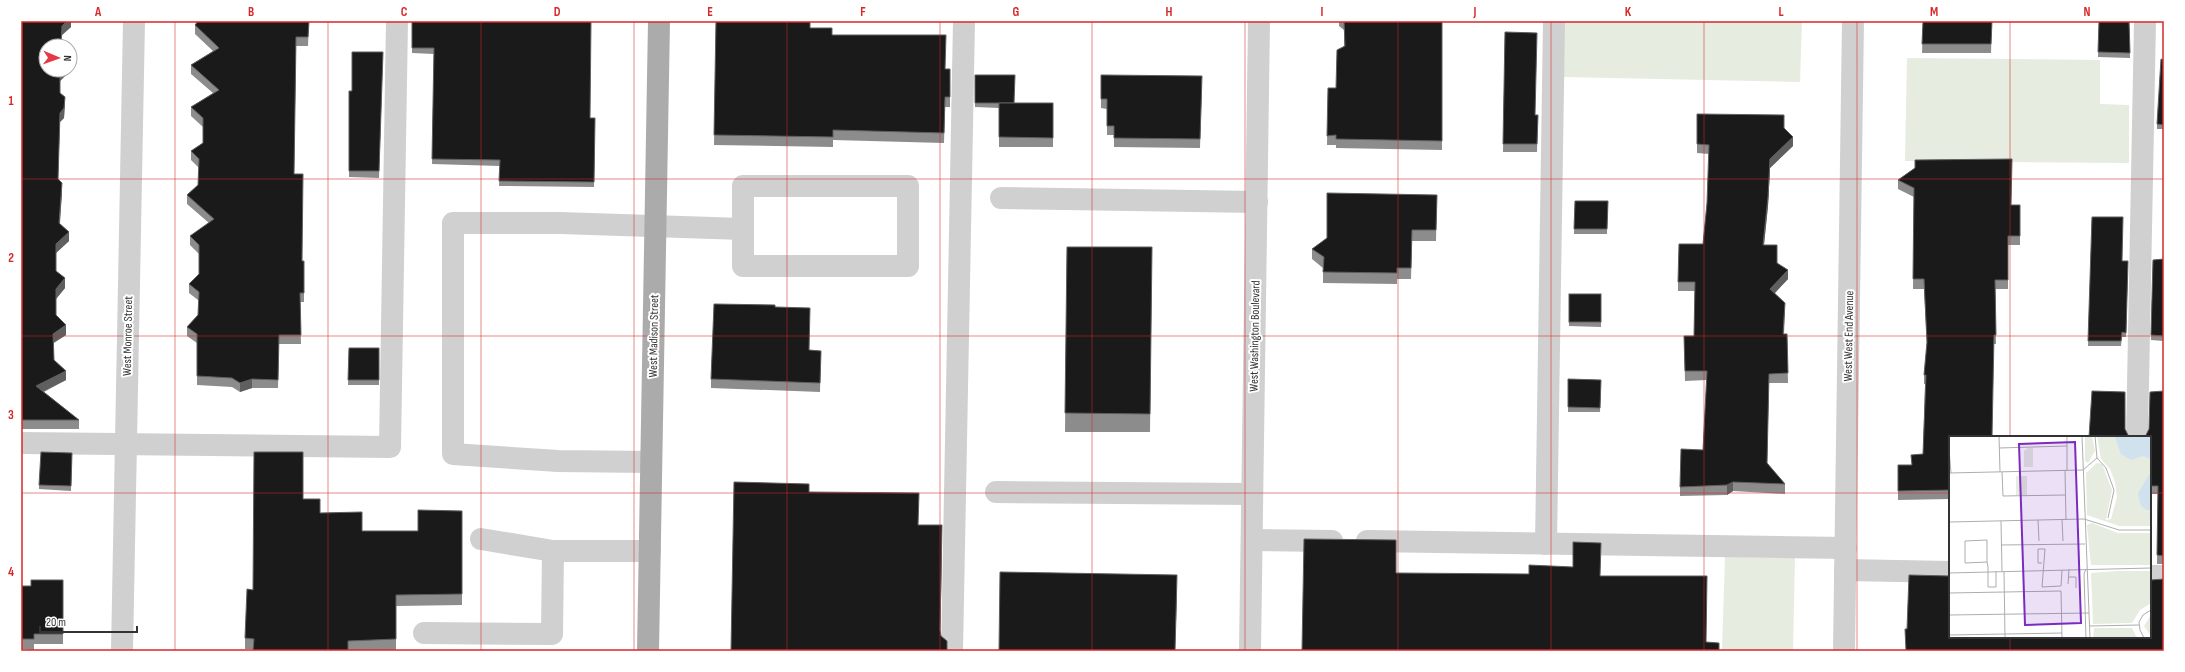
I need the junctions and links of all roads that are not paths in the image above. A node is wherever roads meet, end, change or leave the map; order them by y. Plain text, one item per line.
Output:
1 (134, 21) edge
2 (397, 21) edge
3 (659, 21) edge
4 (964, 21) edge
5 (1259, 21) edge
6 (1554, 21) edge
7 (1853, 21) edge
8 (2145, 21) edge
9 (1001, 198) dead end
10 (1256, 202) junction
11 (656, 226) junction
12 (743, 229) junction
13 (2137, 436) edge
14 (21, 443) edge
15 (126, 445) junction
16 (651, 462) junction
17 (996, 492) dead end
18 (1252, 494) junction
19 (481, 539) dead end
20 (1252, 540) junction
21 (1546, 544) junction
22 (1846, 548) junction
23 (553, 551) junction
24 (650, 551) junction
25 (1845, 570) junction
26 (1949, 572) edge
27 (2151, 576) edge
28 (2164, 576) edge
29 (424, 633) dead end
30 (552, 642) edge
31 (122, 651) edge
32 (648, 651) edge
33 (952, 651) edge
34 (1250, 651) edge
35 (1844, 651) edge

1 - 15 street, West Monroe Street
2 - 15 street
3 - 11 main road, West Madison Street
4 - 33 street
5 - 10 street, West Washington Boulevard
6 - 21 street
7 - 22 street, West West End Avenue
8 - 13 street
9 - 10 street
10 - 18 street, West Washington Boulevard
11 - 12 street
11 - 16 main road, West Madison Street
11 - 16 street
12 - 12 street
14 - 15 street
15 - 31 street, West Monroe Street
16 - 24 main road, West Madison Street
17 - 18 street
18 - 20 street, West Washington Boulevard
19 - 23 street
20 - 21 street
20 - 34 street, West Washington Boulevard
21 - 22 street
22 - 25 street, West West End Avenue
23 - 24 street
23 - 30 street
24 - 32 main road, West Madison Street
25 - 26 street
25 - 35 street, West West End Avenue
27 - 28 street
29 - 30 street

